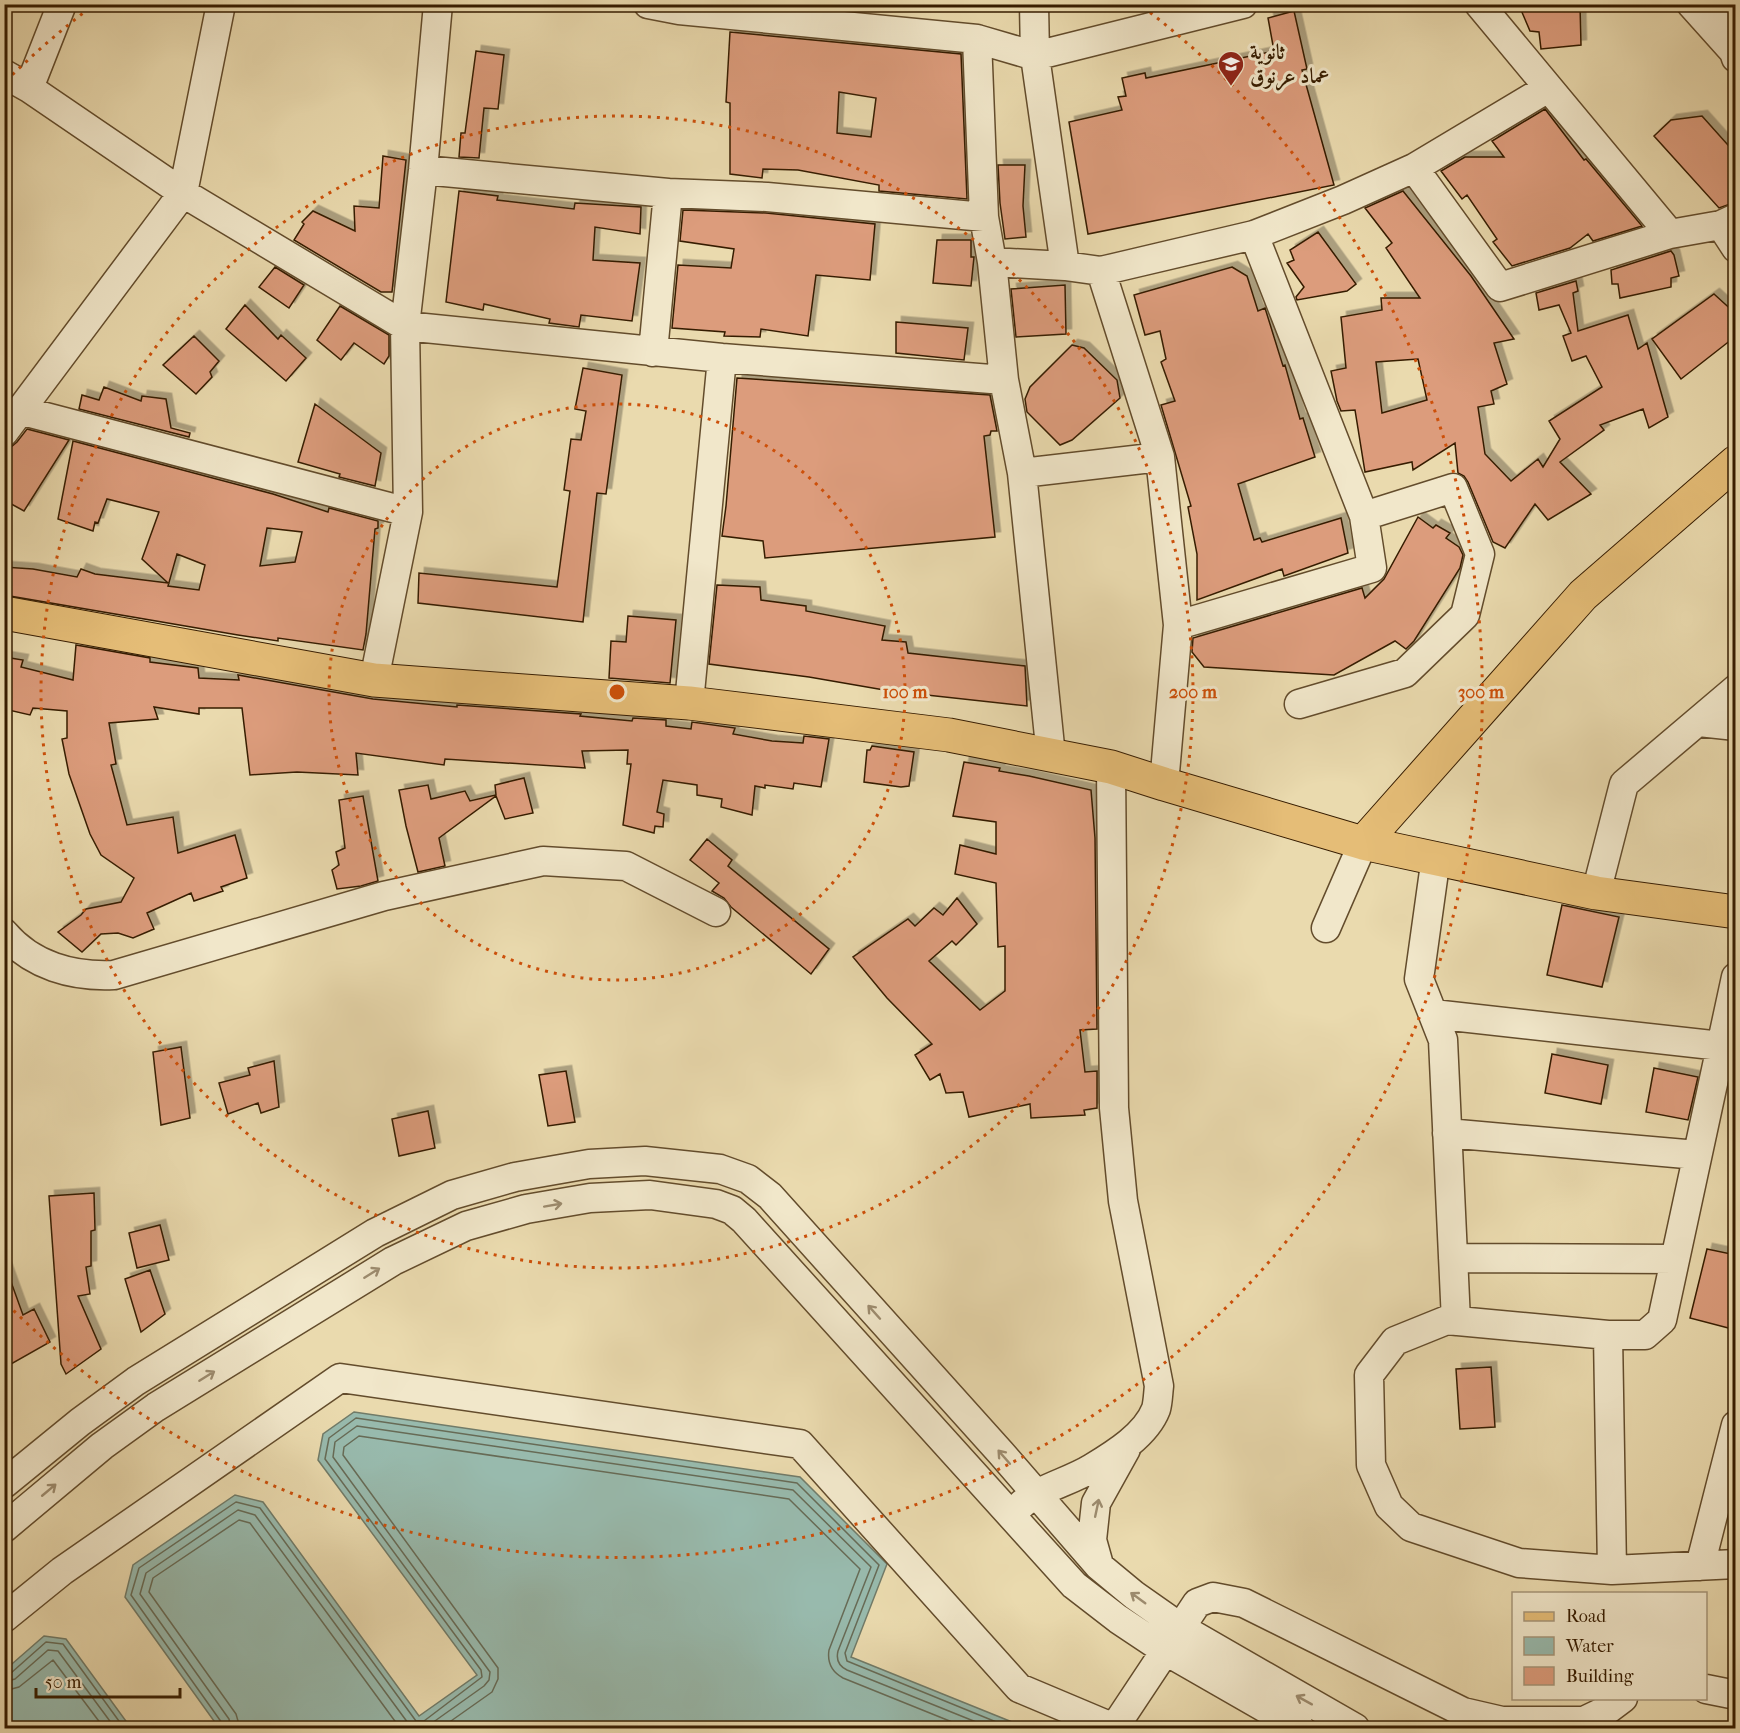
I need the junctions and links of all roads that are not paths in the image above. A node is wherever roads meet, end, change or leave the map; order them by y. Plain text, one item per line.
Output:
1 (62, 4) edge
2 (221, 4) edge
3 (438, 4) edge
4 (648, 4) edge
5 (1034, 4) edge
6 (1243, 4) edge
7 (1479, 4) edge
8 (1691, 4) edge
9 (1724, 4) edge
10 (679, 7) edge
11 (1736, 18) edge
12 (977, 39) junction
13 (1735, 54) edge
14 (1035, 56) junction
15 (4, 74) edge
16 (29, 88) junction
17 (1548, 88) junction
18 (1414, 168) junction
19 (423, 170) junction
20 (183, 193) junction
21 (668, 193) junction
22 (984, 218) junction
23 (1731, 230) edge
24 (1670, 234) junction
25 (1254, 235) junction
26 (992, 262) junction
27 (1065, 266) junction
28 (1101, 271) junction
29 (405, 326) junction
30 (653, 352) junction
31 (722, 358) junction
32 (1004, 380) junction
33 (12, 421) edge
34 (1160, 457) junction
35 (1736, 462) edge
36 (1022, 473) junction
37 (408, 512) junction
38 (1364, 516) junction
39 (4, 614) edge
40 (1178, 625) junction
41 (374, 680) junction
42 (1736, 689) edge
43 (689, 703) junction
44 (1299, 704) dead end
45 (1699, 722) junction
46 (1736, 726) edge
47 (1051, 756) junction
48 (1111, 767) junction
49 (1164, 784) junction
50 (1363, 843) junction
51 (1436, 857) junction
52 (1596, 893) junction
53 (716, 912) dead end
54 (1736, 912) edge
55 (1326, 928) dead end
56 (4, 933) edge
57 (1736, 977) edge
58 (1433, 1014) junction
59 (1721, 1046) junction
60 (1448, 1133) junction
61 (1697, 1155) junction
62 (1453, 1258) junction
63 (1675, 1259) junction
64 (1456, 1321) junction
65 (1608, 1335) junction
66 (1736, 1425) edge
67 (1132, 1440) junction
68 (4, 1484) edge
69 (1035, 1493) junction
70 (1010, 1513) junction
71 (4, 1528) edge
72 (1736, 1564) edge
73 (1099, 1566) junction
74 (1700, 1566) junction
75 (1612, 1570) junction
76 (4, 1618) edge
77 (1181, 1628) junction
78 (1166, 1652) junction
79 (1707, 1689) edge
80 (1736, 1695) edge
81 (1620, 1700) edge
82 (1300, 1728) edge
83 (1355, 1728) edge

1 - 16 street
2 - 20 street
3 - 19 street
4 - 10 street
5 - 14 street
6 - 14 street
7 - 17 street
8 - 13 street
9 - 11 street
10 - 12 street
12 - 14 street
12 - 22 street
14 - 27 street
15 - 16 street
16 - 20 street
17 - 18 street
17 - 24 street
18 - 24 street
18 - 25 street
19 - 21 street
19 - 29 street
20 - 29 street
20 - 33 street
21 - 22 street
21 - 30 street
22 - 26 street
23 - 24 street
25 - 28 street
25 - 38 street
26 - 27 street
26 - 32 street
27 - 28 street
28 - 34 street
29 - 30 street
29 - 37 street
30 - 31 street
31 - 32 street
31 - 43 street
32 - 36 street
33 - 37 street
34 - 36 street
34 - 40 street
35 - 50 main road
36 - 47 street
37 - 41 street
38 - 40 street
38 - 44 street
39 - 41 main road
40 - 49 street
41 - 43 main road
42 - 45 street
43 - 47 main road
45 - 46 street
45 - 52 street
47 - 48 main road
48 - 49 main road
48 - 67 street
49 - 50 main road
50 - 51 main road
50 - 55 street
51 - 52 main road
51 - 58 street
52 - 54 main road
53 - 56 street
57 - 59 street
58 - 59 street
58 - 60 street
59 - 61 street
60 - 61 street
60 - 62 street
61 - 63 street
62 - 63 street
62 - 64 street
63 - 65 street
64 - 65 street
64 - 75 street
65 - 75 street
66 - 74 street
67 - 69 street
73 -> 67 street
69 -> 68 street
69 - 70 street
69 - 73 street
71 -> 70 street
70 - 78 street
72 - 74 street
77 -> 73 street
74 - 75 street
76 - 78 street
77 - 78 street
77 - 81 street
83 -> 77 street
78 - 82 street
79 - 80 street

